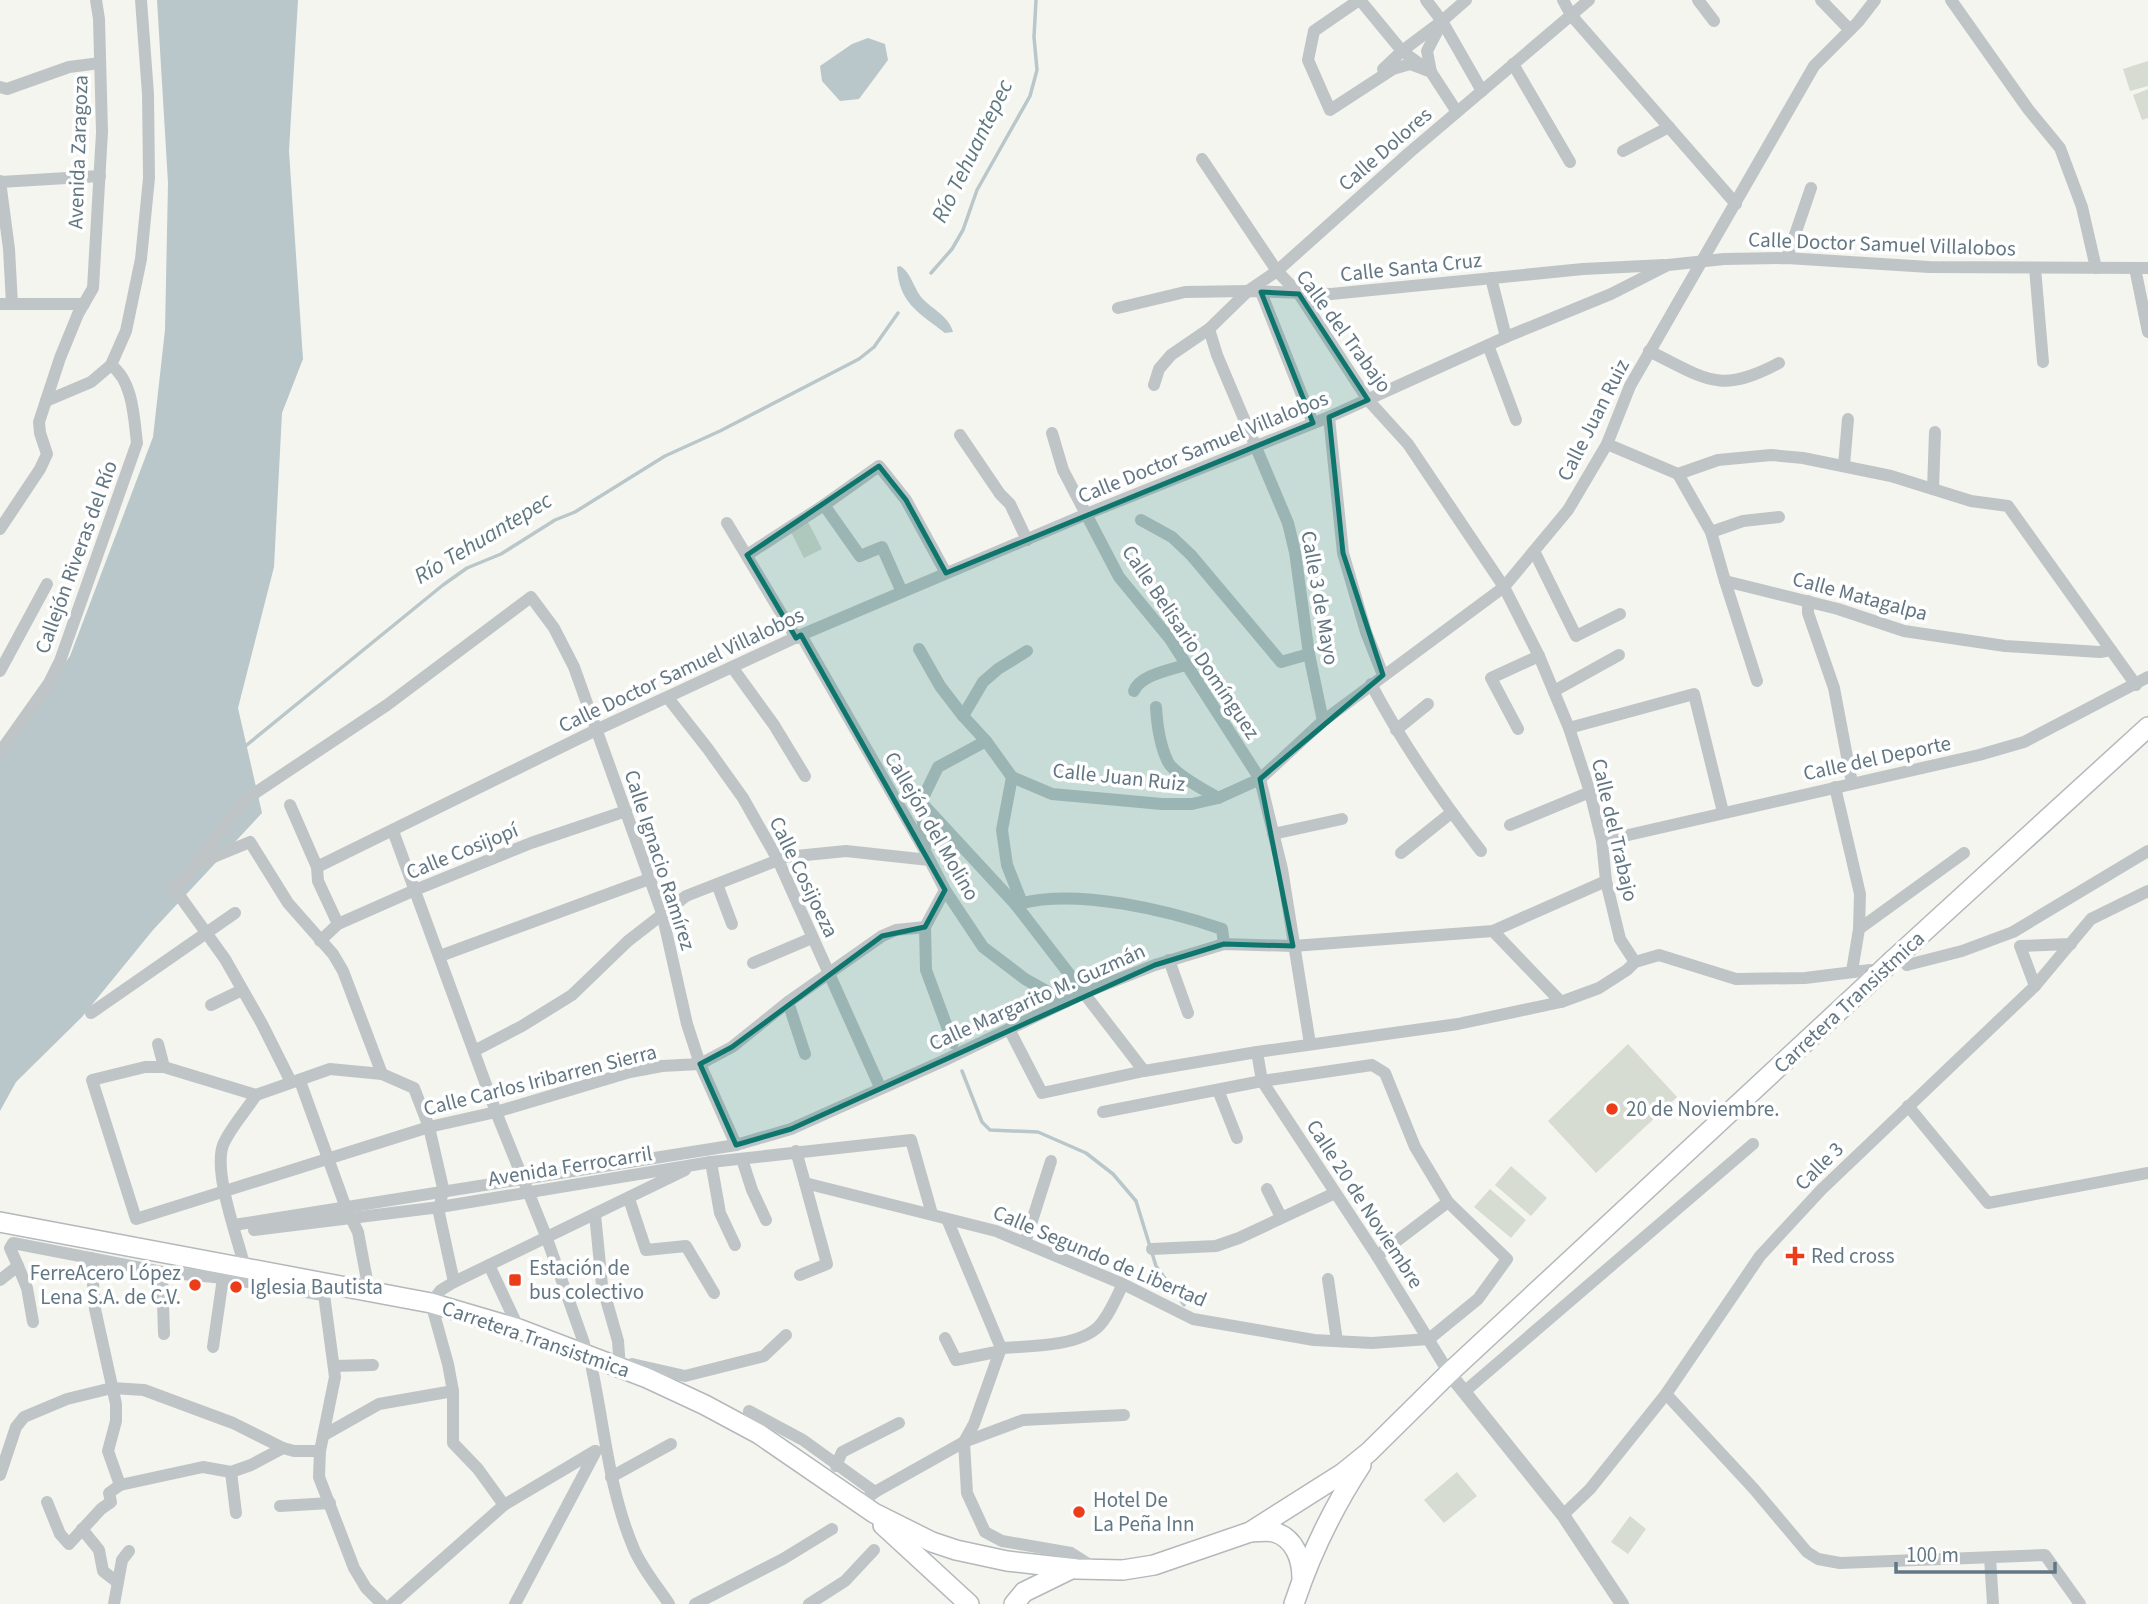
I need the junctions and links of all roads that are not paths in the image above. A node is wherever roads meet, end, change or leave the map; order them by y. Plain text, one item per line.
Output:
1 (96, 0) edge
2 (141, 0) edge
3 (1359, 0) edge
4 (1426, 0) edge
5 (1466, 0) edge
6 (1563, 0) edge
7 (1589, 0) edge
8 (1698, 0) edge
9 (1821, 0) edge
10 (1954, 1) edge
11 (1868, 3) edge
12 (1571, 15) junction
13 (1442, 21) junction
14 (1714, 21) dead end
15 (1850, 30) junction
16 (1402, 51) junction
17 (100, 63) junction
18 (1513, 64) junction
19 (1431, 72) junction
20 (1371, 82) junction
21 (0, 87) edge
22 (1482, 91) junction
23 (1457, 112) junction
24 (1669, 127) junction
25 (1623, 151) dead end
26 (1202, 159) dead end
27 (1570, 162) dead end
28 (100, 176) junction
29 (0, 181) edge
30 (1811, 188) dead end
31 (1736, 204) junction
32 (1787, 258) junction
33 (1699, 263) junction
34 (1668, 265) junction
35 (2035, 268) junction
36 (2096, 268) junction
37 (2141, 268) edge
38 (1277, 271) junction
39 (1491, 278) junction
40 (1254, 291) junction
41 (1299, 295) junction
42 (84, 303) junction
43 (6, 304) edge
44 (1118, 308) dead end
45 (1209, 329) junction
46 (2148, 332) edge
47 (1506, 337) junction
48 (1488, 345) junction
49 (1649, 351) junction
50 (2043, 362) dead end
51 (1779, 363) dead end
52 (111, 365) junction
53 (1154, 385) dead end
54 (1368, 400) junction
55 (46, 401) junction
56 (1329, 417) junction
57 (1848, 419) dead end
58 (1516, 420) dead end
59 (1313, 423) junction
60 (1935, 432) dead end
61 (1052, 433) dead end
62 (960, 435) dead end
63 (1607, 444) junction
64 (1257, 447) junction
65 (1844, 465) junction
66 (1678, 474) junction
67 (1933, 489) junction
68 (824, 505) junction
69 (1086, 514) junction
70 (1779, 517) dead end
71 (1142, 520) dead end
72 (727, 523) dead end
73 (0, 529) edge
74 (1712, 532) junction
75 (1027, 540) junction
76 (1534, 551) junction
77 (747, 555) junction
78 (946, 573) junction
79 (1725, 581) junction
80 (47, 584) dead end
81 (1504, 587) junction
82 (902, 592) junction
83 (1808, 601) junction
84 (1620, 614) dead end
85 (798, 636) junction
86 (919, 649) dead end
87 (2111, 650) junction
88 (1027, 651) dead end
89 (1309, 654) junction
90 (1619, 655) dead end
91 (1539, 656) junction
92 (1185, 665) junction
93 (732, 667) junction
94 (0, 671) edge
95 (1383, 675) junction
96 (2148, 677) edge
97 (1757, 681) dead end
98 (1371, 684) junction
99 (2136, 685) junction
100 (1134, 691) dead end
101 (1554, 691) junction
102 (668, 698) junction
103 (1428, 704) dead end
104 (1156, 707) dead end
105 (963, 716) junction
106 (1323, 721) junction
107 (2148, 727) edge
108 (1569, 728) junction
109 (1518, 729) dead end
110 (596, 730) junction
111 (1396, 730) junction
112 (986, 741) junction
113 (0, 752) edge
114 (805, 776) dead end
115 (1013, 777) junction
116 (1260, 779) junction
117 (1852, 783) junction
118 (1835, 787) junction
119 (1590, 792) junction
120 (1218, 798) junction
121 (921, 802) junction
122 (290, 805) dead end
123 (626, 811) junction
124 (1723, 812) junction
125 (1451, 813) junction
126 (1342, 819) dead end
127 (1510, 825) dead end
128 (393, 831) junction
129 (1273, 834) junction
130 (1602, 841) junction
131 (2148, 850) edge
132 (1481, 851) dead end
133 (1401, 853) dead end
134 (1964, 853) dead end
135 (927, 856) junction
136 (778, 860) junction
137 (197, 864) junction
138 (317, 867) junction
139 (649, 879) junction
140 (1606, 881) junction
141 (717, 884) junction
142 (415, 890) junction
143 (945, 890) junction
144 (2148, 891) edge
145 (1019, 904) junction
146 (235, 913) dead end
147 (662, 913) junction
148 (338, 924) junction
149 (732, 924) dead end
150 (925, 926) junction
151 (1859, 929) junction
152 (1493, 931) junction
153 (2013, 932) junction
154 (206, 933) junction
155 (812, 938) junction
156 (320, 941) junction
157 (1224, 944) junction
158 (2071, 944) junction
159 (1293, 946) junction
160 (2020, 946) junction
161 (440, 956) junction
162 (1169, 960) junction
163 (1636, 962) junction
164 (1900, 962) junction
165 (753, 963) dead end
166 (1852, 971) junction
167 (829, 973) junction
168 (1871, 975) junction
169 (2035, 986) junction
170 (242, 990) junction
171 (1084, 993) junction
172 (788, 1002) junction
173 (1066, 1002) junction
174 (1561, 1002) junction
175 (211, 1005) dead end
176 (90, 1013) dead end
177 (1188, 1013) dead end
178 (1009, 1029) junction
179 (158, 1044) dead end
180 (953, 1044) dead end
181 (1310, 1044) junction
182 (474, 1051) junction
183 (1256, 1052) junction
184 (805, 1054) dead end
185 (700, 1064) junction
186 (164, 1067) junction
187 (1144, 1071) junction
188 (382, 1074) junction
189 (1262, 1081) junction
190 (295, 1082) junction
191 (880, 1087) junction
192 (1218, 1090) junction
193 (256, 1095) junction
194 (1908, 1106) junction
195 (496, 1112) junction
196 (1103, 1112) dead end
197 (429, 1127) junction
198 (1237, 1138) dead end
199 (1753, 1144) dead end
200 (736, 1145) junction
201 (796, 1151) junction
202 (742, 1159) junction
203 (329, 1160) junction
204 (1051, 1161) dead end
205 (711, 1163) junction
206 (691, 1166) junction
207 (2148, 1172) edge
208 (522, 1179) junction
209 (806, 1183) junction
210 (1267, 1189) dead end
211 (225, 1193) junction
212 (443, 1193) junction
213 (528, 1193) junction
214 (1335, 1193) junction
215 (629, 1199) junction
216 (1448, 1202) junction
217 (440, 1207) junction
218 (349, 1213) junction
219 (594, 1214) junction
220 (932, 1214) junction
221 (1281, 1217) junction
222 (947, 1219) junction
223 (766, 1220) dead end
224 (0, 1222) edge
225 (235, 1229) junction
226 (546, 1236) junction
227 (1025, 1243) junction
228 (735, 1245) dead end
229 (1153, 1249) dead end
230 (1377, 1256) junction
231 (92, 1258) junction
232 (489, 1265) junction
233 (18, 1266) junction
234 (245, 1268) junction
235 (224, 1271) junction
236 (162, 1272) junction
237 (800, 1275) dead end
238 (1328, 1279) dead end
239 (0, 1280) edge
240 (454, 1282) junction
241 (1123, 1284) junction
242 (323, 1289) junction
243 (369, 1292) junction
244 (714, 1293) dead end
245 (430, 1303) junction
246 (33, 1322) dead end
247 (519, 1329) junction
248 (164, 1334) dead end
249 (786, 1335) dead end
250 (945, 1338) dead end
251 (1429, 1339) junction
252 (1337, 1341) junction
253 (584, 1343) dead end
254 (213, 1347) dead end
255 (1001, 1348) junction
256 (621, 1365) junction
257 (334, 1366) junction
258 (373, 1366) dead end
259 (592, 1369) dead end
260 (1449, 1373) junction
261 (113, 1388) junction
262 (453, 1391) junction
263 (1464, 1392) junction
264 (1666, 1394) junction
265 (749, 1411) dead end
266 (1124, 1415) dead end
267 (899, 1423) dead end
268 (324, 1434) junction
269 (964, 1442) junction
270 (671, 1444) dead end
271 (283, 1448) junction
272 (600, 1448) junction
273 (320, 1451) junction
274 (1369, 1452) junction
275 (836, 1466) junction
276 (231, 1472) junction
277 (0, 1475) edge
278 (611, 1476) junction
279 (120, 1485) junction
280 (47, 1502) dead end
281 (330, 1503) junction
282 (870, 1503) junction
283 (504, 1505) junction
284 (280, 1506) dead end
285 (236, 1513) dead end
286 (1563, 1515) junction
287 (82, 1529) junction
288 (832, 1529) dead end
289 (1250, 1532) junction
290 (874, 1550) dead end
291 (129, 1551) dead end
292 (1990, 1558) junction
293 (1072, 1569) junction
294 (1098, 1571) junction
295 (1302, 1579) junction
296 (117, 1582) junction
297 (114, 1604) edge
298 (382, 1604) edge
299 (392, 1604) edge
300 (516, 1604) edge
301 (669, 1604) edge
302 (695, 1604) edge
303 (809, 1604) edge
304 (969, 1604) edge
305 (1014, 1604) edge
306 (1294, 1604) edge
307 (1622, 1604) edge
308 (1993, 1604) edge
309 (2080, 1604) edge

1 - 17 street, Avenida Zaragoza
2 - 52 street
3 - 16 street
3 - 20 street
4 - 13 street
5 - 13 street
6 - 12 street
7 - 12 street, Calle Dolores
8 - 14 street
9 - 15 street
10 - 36 street
11 - 15 street, Calle Juan Ruiz
12 - 18 street, Calle Dolores
12 - 24 street
13 - 16 street
13 - 19 street
13 - 22 street
15 - 31 street, Calle Juan Ruiz
16 - 19 street
16 - 20 street
17 - 21 street
17 - 28 street, Avenida Zaragoza
18 - 22 street, Calle Dolores
18 - 27 street
19 - 20 street
19 - 23 street
22 - 23 street, Calle Dolores
23 - 38 street, Calle Dolores
24 - 25 street
24 - 31 street
26 - 38 street, Calle del Trabajo
28 - 29 street
28 - 42 street, Avenida Zaragoza
29 - 43 street
30 - 32 street
31 - 33 street, Calle Juan Ruiz
32 - 33 street, Calle Doctor Samuel Villalobos
32 - 35 street, Calle Doctor Samuel Villalobos
33 - 34 street, Calle Doctor Samuel Villalobos
33 - 49 street, Calle Juan Ruiz
34 - 39 street, Calle Santa Cruz
34 - 47 street, Calle Doctor Samuel Villalobos
35 - 36 street, Calle Doctor Samuel Villalobos
35 - 50 street
36 - 37 street, Calle Doctor Samuel Villalobos
37 - 46 street
38 - 40 street, Calle Dolores
38 - 41 street, Calle del Trabajo
39 - 41 street, Calle Santa Cruz
39 - 47 street
40 - 41 street, Calle Santa Cruz
40 - 44 street, Calle Santa Cruz
40 - 45 street, Calle Dolores
40 - 59 street
41 - 54 street, Calle del Trabajo
42 - 43 street
42 - 55 street, Avenida Zaragoza
45 - 53 street, Calle Dolores
45 - 64 street, Calle 3 de Mayo
47 - 48 street, Calle Doctor Samuel Villalobos
48 - 54 street, Calle Doctor Samuel Villalobos
48 - 58 street
49 - 51 street
49 - 63 street, Calle Juan Ruiz
52 - 55 street
52 - 113 street, Callejón Riveras del Río
54 - 56 street, Calle Doctor Samuel Villalobos
54 - 81 street, Calle del Trabajo
55 - 73 street, Avenida Zaragoza
56 - 59 street, Calle Doctor Samuel Villalobos
56 - 95 street
57 - 65 street
59 - 64 street, Calle Doctor Samuel Villalobos
60 - 67 street
61 - 69 street, Calle Belisario Domínguez
62 - 75 street
63 - 66 street
63 - 76 street, Calle Juan Ruiz
64 - 69 street, Calle Doctor Samuel Villalobos
64 - 89 street, Calle 3 de Mayo
65 - 66 street
65 - 67 street
66 - 74 street
67 - 87 street
68 - 77 street
68 - 78 street
68 - 82 street
69 - 75 street, Calle Doctor Samuel Villalobos
69 - 92 street, Calle Belisario Domínguez
70 - 74 street
71 - 89 street
72 - 77 street, Callejón del Molino
74 - 79 street
75 - 78 street, Calle Doctor Samuel Villalobos
76 - 81 street, Calle Juan Ruiz
76 - 84 street
77 - 85 street, Callejón del Molino
78 - 82 street, Calle Doctor Samuel Villalobos
79 - 83 street, Calle Matagalpa
79 - 97 street
80 - 94 street
81 - 91 street, Calle del Trabajo
81 - 95 street, Calle Juan Ruiz
82 - 85 street, Calle Doctor Samuel Villalobos
83 - 87 street, Calle Matagalpa
83 - 117 street
85 - 93 street, Calle Doctor Samuel Villalobos
85 - 135 street, Callejón del Molino
86 - 105 street
87 - 99 street
88 - 105 street
89 - 106 street, Calle 3 de Mayo
90 - 101 street
91 - 101 street, Calle del Trabajo
91 - 109 street
92 - 100 street
92 - 116 street, Calle Belisario Domínguez
93 - 102 street, Calle Doctor Samuel Villalobos
93 - 114 street
95 - 98 street, Calle Juan Ruiz
96 - 99 street, Calle del Deporte
98 - 106 street, Calle Juan Ruiz
98 - 111 street
99 - 117 street, Calle del Deporte
101 - 108 street, Calle del Trabajo
102 - 110 street, Calle Doctor Samuel Villalobos
102 - 136 street, Calle Cosijoeza
103 - 111 street
104 - 120 street
105 - 112 street
106 - 116 street, Calle Juan Ruiz
107 - 164 main road, Carretera Transistmica
108 - 119 street, Calle del Trabajo
108 - 124 street
110 - 123 street, Calle Ignacio Ramírez
110 - 128 street, Calle Doctor Samuel Villalobos
110 - 137 street, Calle Ignacio Ramírez
111 - 125 street
112 - 115 street
112 - 121 street
115 - 120 street, Calle Juan Ruiz
115 - 145 street
116 - 120 street, Calle Juan Ruiz
116 - 129 street, Calle Belisario Domínguez
117 - 118 street, Calle del Deporte
118 - 124 street, Calle del Deporte
118 - 151 street
119 - 127 street
119 - 130 street, Calle del Trabajo
121 - 135 street
121 - 145 street
122 - 138 street
123 - 139 street, Calle Ignacio Ramírez
123 - 142 street, Calle Cosijopí
124 - 130 street, Calle del Deporte
125 - 132 street
125 - 133 street
126 - 129 street
128 - 138 street, Calle Doctor Samuel Villalobos
128 - 142 street
129 - 159 street, Calle Belisario Domínguez
130 - 140 street, Calle del Trabajo
131 - 153 street
134 - 151 street
135 - 136 street
135 - 143 street, Callejón del Molino
136 - 141 street
136 - 155 street, Calle Cosijoeza
137 - 154 street
137 - 156 street
138 - 148 street
139 - 147 street, Calle Ignacio Ramírez
139 - 161 street
140 - 152 street, Calle Margarito M. Guzmán
140 - 163 street, Calle del Trabajo
141 - 147 street
141 - 149 street
142 - 148 street, Calle Cosijopí
142 - 161 street
143 - 150 street
143 - 173 street, Callejón del Molino
144 - 158 street, Calle 3
145 - 157 street
145 - 171 street
146 - 154 street
147 - 182 street
147 - 185 street, Calle Ignacio Ramírez
148 - 156 street, Calle Cosijopí
150 - 167 street, Calle Carlos Iribarren Sierra
150 - 180 street
151 - 166 street
152 - 159 street, Calle Margarito M. Guzmán
152 - 174 street
153 - 160 street
153 - 164 street
154 - 170 street
154 - 176 street
155 - 165 street
155 - 167 street, Calle Cosijoeza
156 - 188 street
157 - 159 street, Calle Margarito M. Guzmán
157 - 162 street, Calle Margarito M. Guzmán
158 - 160 street
158 - 169 street, Calle 3
159 - 181 street, Calle Belisario Domínguez
160 - 169 street
161 - 182 street
162 - 171 street, Calle Margarito M. Guzmán
162 - 177 street
163 - 166 street
163 - 174 street
164 - 168 main road, Carretera Transistmica, bridge
166 - 168 street
167 - 172 street, Calle Carlos Iribarren Sierra
167 - 191 street, Calle Cosijoeza
168 - 260 main road, Carretera Transistmica
169 - 194 street, Calle 3
170 - 175 street
170 - 190 street
171 - 173 street, Calle Margarito M. Guzmán
171 - 187 street
172 - 184 street
172 - 185 street, Calle Carlos Iribarren Sierra
173 - 178 street, Calle Margarito M. Guzmán
174 - 181 street
178 - 187 street
178 - 191 street, Calle Margarito M. Guzmán
179 - 186 street
181 - 183 street
182 - 195 street
183 - 187 street
183 - 189 street, Calle 20 de Noviembre
185 - 195 street, Calle Carlos Iribarren Sierra
185 - 200 street, Calle Ignacio Ramírez
186 - 193 street
186 - 211 street, Calle Carlos Iribarren Sierra
188 - 190 street
188 - 197 street
189 - 192 street
189 - 214 street, Calle 20 de Noviembre
189 - 216 street
190 - 193 street
190 - 203 street
191 - 200 street, Calle Margarito M. Guzmán
192 - 196 street
192 - 198 street
193 - 211 street
194 - 207 street
194 - 264 street, Calle 3
195 - 197 street, Calle Carlos Iribarren Sierra
195 - 208 street
197 - 203 street, Calle Carlos Iribarren Sierra
197 - 212 street
199 - 263 street
200 - 208 street, Calle Margarito M. Guzmán
201 - 202 street, Avenida Ferrocarril
201 - 209 street
201 - 220 street, Avenida Ferrocarril
202 - 205 street, Avenida Ferrocarril
202 - 223 street
203 - 211 street, Calle Carlos Iribarren Sierra
203 - 218 street
204 - 227 street
205 - 206 street, Avenida Ferrocarril
205 - 228 street
206 - 213 street, Avenida Ferrocarril
206 - 215 street
208 - 212 street, Calle Margarito M. Guzmán
208 - 213 street
209 - 220 street, Calle Segundo de Libertad
209 - 237 street
210 - 221 street
211 - 225 street
212 - 217 street
212 - 218 street, Calle Margarito M. Guzmán
213 - 217 street, Avenida Ferrocarril
213 - 226 street
214 - 221 street
214 - 230 street, Calle 20 de Noviembre
215 - 219 street
215 - 244 street
216 - 230 street
216 - 251 street
217 - 218 street, Avenida Ferrocarril
217 - 240 street
218 - 225 street
218 - 243 street
219 - 226 street
219 - 256 street
220 - 222 street, Calle Segundo de Libertad
221 - 229 street
222 - 227 street, Calle Segundo de Libertad
222 - 255 street
224 - 235 main road, Carretera Transistmica
225 - 234 street
226 - 232 street
226 - 253 street
227 - 241 street, Calle Segundo de Libertad
230 - 251 street, Calle 20 de Noviembre
231 - 233 street
231 - 236 street
231 - 261 street
232 - 240 street
232 - 247 street
233 - 239 street
233 - 246 street
234 - 235 main road, Carretera Transistmica
234 - 242 main road, Carretera Transistmica
235 - 236 street
235 - 242 street
235 - 254 street
236 - 248 street
238 - 252 street
240 - 245 street
241 - 252 street, Calle Segundo de Libertad
241 - 255 street
242 - 243 main road, Carretera Transistmica
242 - 257 street
243 - 245 main road, Carretera Transistmica
245 - 247 main road, Carretera Transistmica
245 - 262 street
247 - 256 main road, Carretera Transistmica
249 - 256 street
250 - 255 street
251 - 252 street, Calle Segundo de Libertad
251 - 260 street, Calle 20 de Noviembre
255 - 269 street
256 - 282 main road, Carretera Transistmica
257 - 258 street
257 - 268 street
259 - 272 street
260 - 263 street
260 - 274 main road, Carretera Transistmica
261 - 271 street
261 - 277 street
261 - 279 street
262 - 268 street
262 - 283 street
263 - 286 street
264 - 286 street, Calle 3
264 - 292 street
265 - 275 street
266 - 269 street
267 - 275 street
268 - 273 street
269 - 282 street
269 - 294 street
270 - 278 street
271 - 273 street
271 - 276 street
272 - 278 street
272 - 283 street
272 - 300 street
273 - 281 street
274 - 289 main road, Carretera Transistmica
274 - 295 main road, Carretera Transistmica
275 - 282 street
276 - 279 street
276 - 285 street
278 - 301 street
279 - 287 street
280 - 287 street
281 - 284 street
281 - 298 street
282 - 293 main road, Carretera Transistmica
282 - 304 main road, Carretera Transistmica
283 - 299 street
286 - 307 street
287 - 296 street
288 - 302 street
289 - 294 main road, Carretera Transistmica
289 - 295 main road
290 - 303 street
291 - 296 street
292 - 308 street
292 - 309 street
293 - 294 main road, Carretera Transistmica
293 - 305 main road
295 - 306 main road, Carretera Transistmica
296 - 297 street

